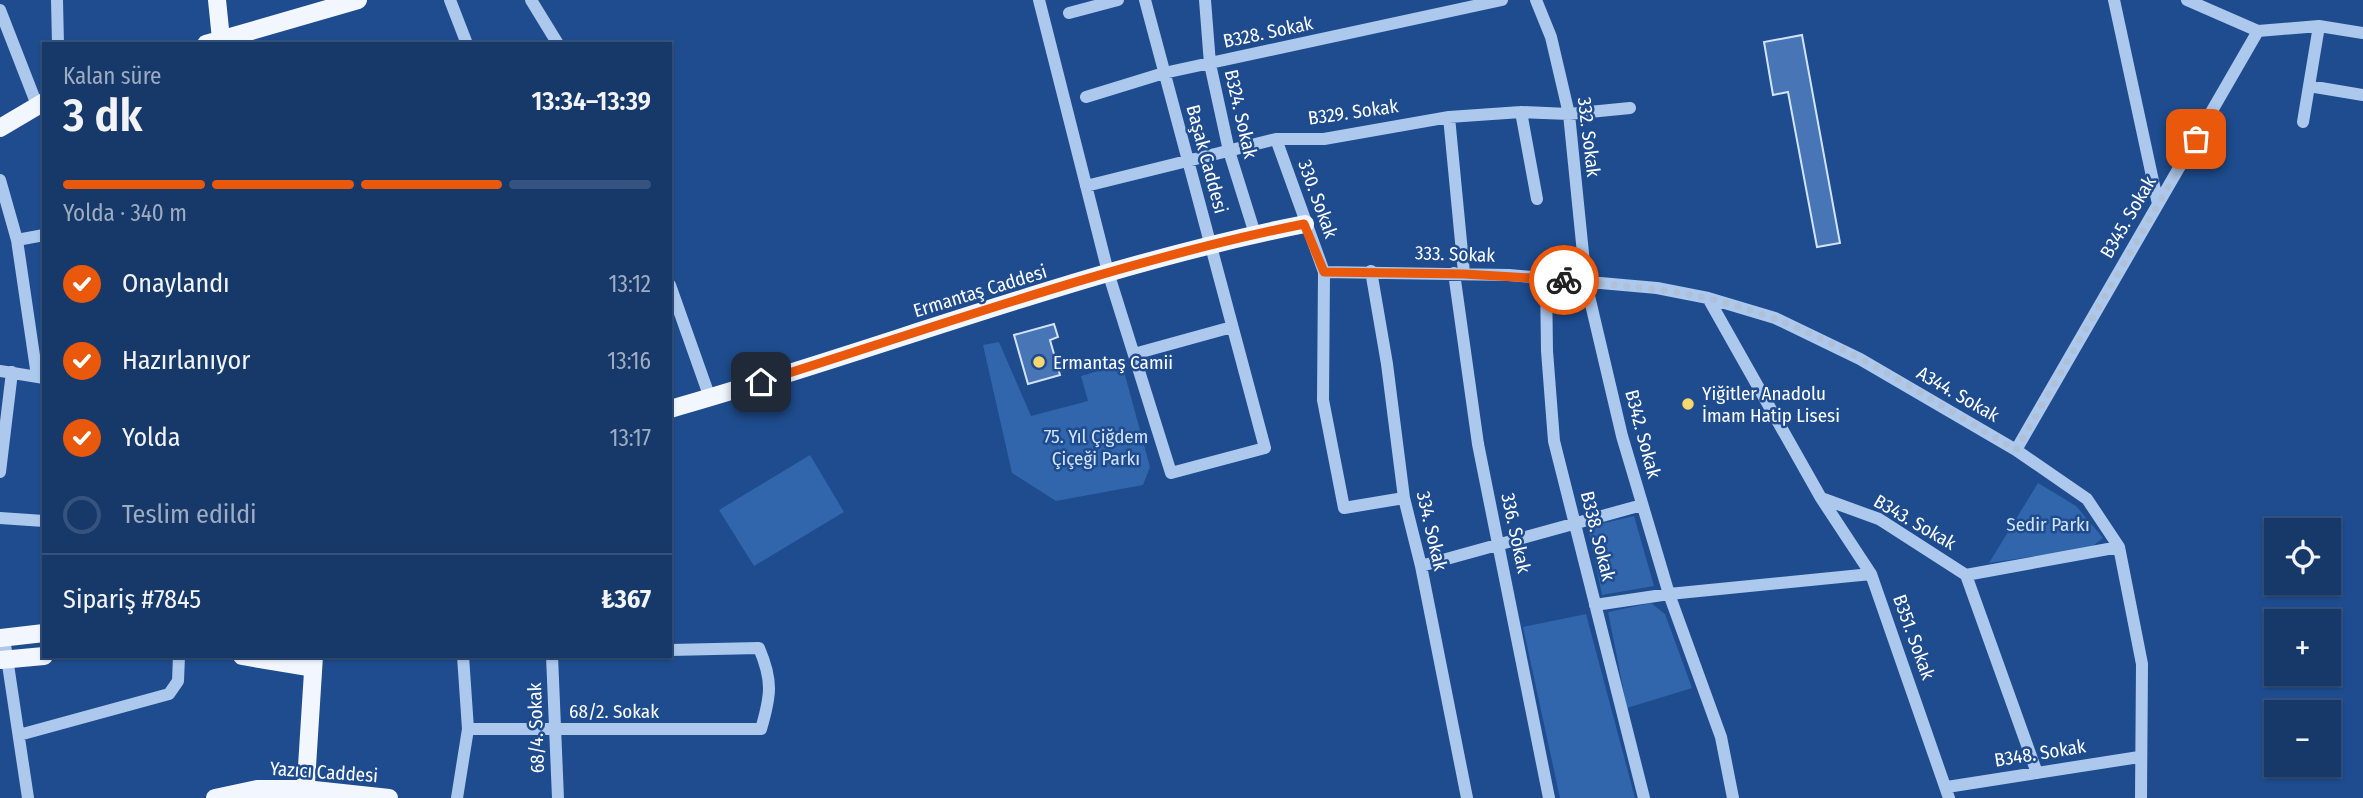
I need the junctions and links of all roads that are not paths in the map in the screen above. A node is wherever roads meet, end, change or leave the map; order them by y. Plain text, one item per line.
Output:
1 (57, 0) edge
2 (217, 0) edge
3 (358, 0) edge
4 (450, 0) edge
5 (531, 0) edge
6 (1039, 0) edge
7 (1118, 0) edge
8 (1145, 0) edge
9 (1205, 0) edge
10 (1502, 0) edge
11 (1536, 0) edge
12 (2114, 0) edge
13 (2187, 0) edge
14 (0, 10) edge
15 (1069, 13) dead end
16 (2319, 26) junction
17 (2258, 30) junction
18 (2363, 33) edge
19 (214, 41) edge
20 (58, 42) edge
21 (466, 42) edge
22 (557, 42) edge
23 (1210, 64) junction
24 (1164, 73) junction
25 (2309, 86) junction
26 (2363, 95) edge
27 (1086, 97) dead end
28 (41, 104) edge
29 (1630, 108) dead end
30 (1521, 112) junction
31 (1569, 114) junction
32 (1449, 117) junction
33 (2303, 122) dead end
34 (0, 128) edge
35 (1276, 139) junction
36 (1229, 150) junction
37 (1187, 160) junction
38 (0, 180) edge
39 (1086, 186) junction
40 (1537, 199) dead end
41 (2158, 204) junction
42 (1304, 224) junction
43 (1255, 234) junction
44 (42, 236) edge
45 (17, 240) junction
46 (1210, 243) junction
47 (1371, 271) junction
48 (1108, 272) junction
49 (1324, 272) junction
50 (1459, 274) junction
51 (1546, 278) junction
52 (1586, 283) junction
53 (672, 291) edge
54 (1708, 298) junction
55 (38, 327) edge
56 (1232, 327) junction
57 (1134, 354) junction
58 (6, 372) edge
59 (40, 377) edge
60 (710, 398) junction
61 (672, 408) edge
62 (2016, 450) junction
63 (0, 472) edge
64 (1404, 498) junction
65 (1821, 498) junction
66 (1643, 505) junction
67 (0, 518) edge
68 (42, 521) edge
69 (1575, 524) junction
70 (1499, 543) junction
71 (2119, 547) junction
72 (1421, 566) junction
73 (1871, 575) junction
74 (1966, 575) junction
75 (1669, 594) junction
76 (1595, 605) junction
77 (42, 633) edge
78 (2, 638) edge
79 (672, 650) edge
80 (42, 656) edge
81 (179, 658) edge
82 (266, 658) edge
83 (463, 658) edge
84 (552, 658) edge
85 (4, 659) edge
86 (314, 662) edge
87 (468, 729) junction
88 (555, 730) junction
89 (19, 735) junction
90 (2139, 757) junction
91 (2036, 773) junction
92 (1948, 793) edge
93 (305, 794) edge
94 (28, 798) edge
95 (215, 798) edge
96 (389, 798) edge
97 (457, 798) edge
98 (558, 798) edge
99 (1467, 798) edge
100 (1549, 798) edge
101 (1644, 798) edge
102 (1733, 798) edge
103 (2141, 798) edge

1 - 20 street
2 - 19 main road
3 - 19 main road
4 - 21 street
5 - 22 street
6 - 39 street
7 - 15 street
8 - 24 street, Başak Caddesi
9 - 23 street, B324. Sokak
10 - 23 street, B328. Sokak
11 - 31 street, 332. Sokak
12 - 41 street
13 - 17 street
14 - 28 street
16 - 17 street
16 - 18 street
16 - 25 street
17 - 41 street, B345. Sokak
23 - 24 street, B328. Sokak
23 - 36 street, B324. Sokak
24 - 27 street, B328. Sokak
24 - 37 street, Başak Caddesi
25 - 26 street
25 - 33 street
28 - 34 main road
29 - 31 street, B329. Sokak
30 - 31 street, B329. Sokak
30 - 32 street, B329. Sokak
30 - 40 street
31 - 52 street, 332. Sokak
32 - 35 street, B329. Sokak
32 - 50 street, 336. Sokak
35 - 36 street, B329. Sokak
35 - 42 street, 330. Sokak
36 - 37 street, B329. Sokak
36 - 43 street, B324. Sokak
37 - 39 street, B329. Sokak
37 - 46 street, Başak Caddesi
38 - 45 street
39 - 48 street
41 - 62 street, B345. Sokak
42 - 43 main road, Ermantaş Caddesi
42 - 49 street, 330. Sokak
43 - 46 main road, Ermantaş Caddesi
44 - 45 street
45 - 55 street
46 - 48 main road, Ermantaş Caddesi
46 - 56 street, Başak Caddesi
47 - 49 street, 333. Sokak
47 - 50 street, 333. Sokak
47 - 64 street, 334. Sokak
48 - 57 street
48 - 60 main road, Ermantaş Caddesi
49 - 64 street
50 - 51 street, 333. Sokak
50 - 70 street, 336. Sokak
51 - 52 street, 333. Sokak
51 - 69 street, B338. Sokak
52 - 54 street, 333. Sokak
52 - 66 street, B342. Sokak
53 - 60 street
54 - 62 street, A344. Sokak
54 - 65 street
55 - 59 street
56 - 57 street
56 - 57 street, Başak Caddesi
58 - 59 street
58 - 63 street
60 - 61 main road, Ermantaş Caddesi
62 - 71 street, A344. Sokak
64 - 72 street, 334. Sokak
65 - 73 street, B351. Sokak
65 - 74 street, B343. Sokak
66 - 69 street
66 - 75 street, B342. Sokak
67 - 68 street
69 - 70 street
69 - 76 street, B338. Sokak
70 - 72 street
70 - 100 street, 336. Sokak
71 - 74 street
71 - 90 street, A344. Sokak
72 - 99 street, 334. Sokak
73 - 75 street
73 - 92 street, B351. Sokak
74 - 91 street, B343. Sokak
75 - 76 street
75 - 102 street, B342. Sokak
76 - 101 street, B338. Sokak
77 - 78 main road
78 - 85 street
79 - 88 street, 68/2. Sokak
80 - 85 main road
81 - 89 street
82 - 86 main road
83 - 87 street
84 - 88 street, 68/4. Sokak
85 - 89 street
86 - 93 main road
87 - 88 street, 68/2. Sokak
87 - 97 street
88 - 98 street, 68/4. Sokak
89 - 94 street
90 - 91 street, B348. Sokak
90 - 103 street, A344. Sokak
91 - 92 street, B348. Sokak
93 - 95 main road, Yazıcı Caddesi
93 - 96 main road, Yazıcı Caddesi

